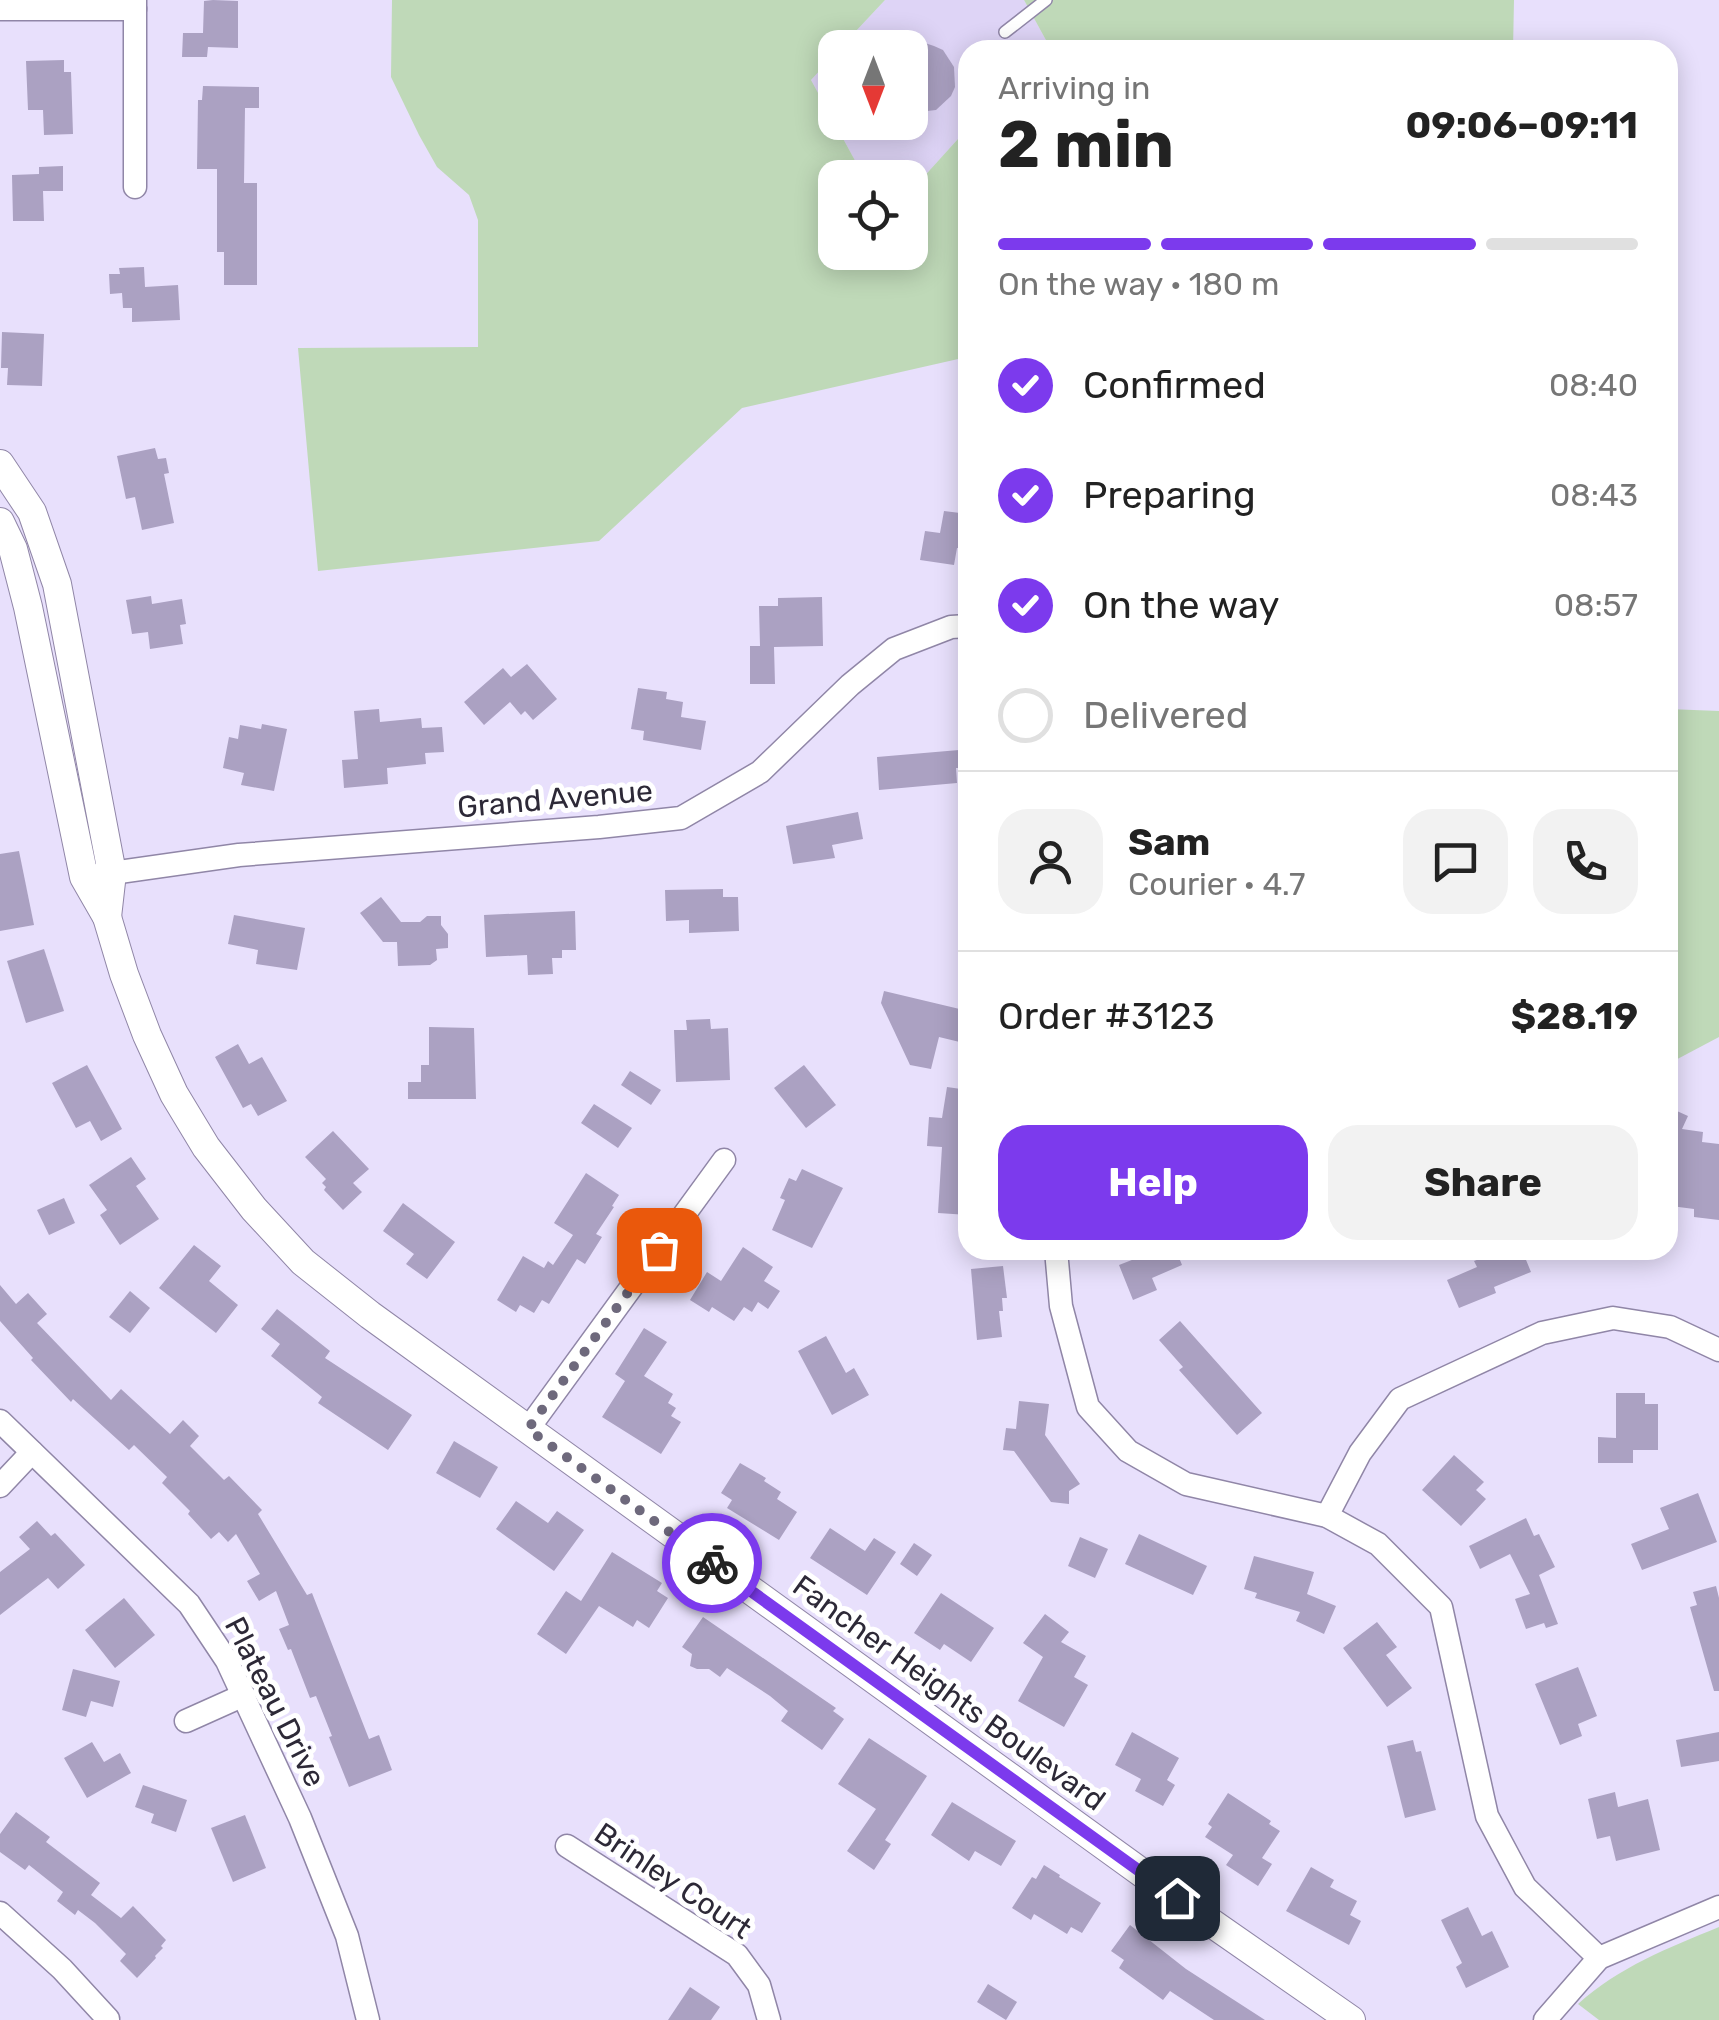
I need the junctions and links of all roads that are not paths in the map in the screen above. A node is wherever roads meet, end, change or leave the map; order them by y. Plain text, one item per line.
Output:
1 (1046, 0) edge
2 (135, 5) edge
3 (0, 9) edge
4 (1005, 32) dead end
5 (135, 187) dead end
6 (0, 464) edge
7 (0, 522) edge
8 (958, 627) edge
9 (98, 875) junction
10 (724, 1160) dead end
11 (1057, 1260) edge
12 (1719, 1350) edge
13 (0, 1422) edge
14 (528, 1429) junction
15 (32, 1452) junction
16 (0, 1486) edge
17 (1327, 1516) junction
18 (244, 1695) junction
19 (186, 1721) dead end
20 (567, 1846) dead end
21 (1719, 1907) edge
22 (0, 1912) edge
23 (1599, 1958) junction
24 (108, 2019) edge
25 (368, 2020) edge
26 (769, 2020) edge
27 (1351, 2020) edge
28 (1545, 2020) edge

1 - 4 lane
2 - 3 street
2 - 5 street
6 - 9 street, Fancher Heights Boulevard
7 - 9 street, Fancher Heights Boulevard
8 - 9 street, Grand Avenue
9 - 14 street, Fancher Heights Boulevard
10 - 14 street
11 - 17 street
12 - 17 street
13 - 15 street, Plateau Drive
14 - 27 street, Fancher Heights Boulevard
15 - 16 street
15 - 18 street, Plateau Drive
17 - 23 street
18 - 19 street
18 - 25 street, Plateau Drive
20 - 26 street, Brinley Court
21 - 23 street
22 - 24 street
23 - 28 street

